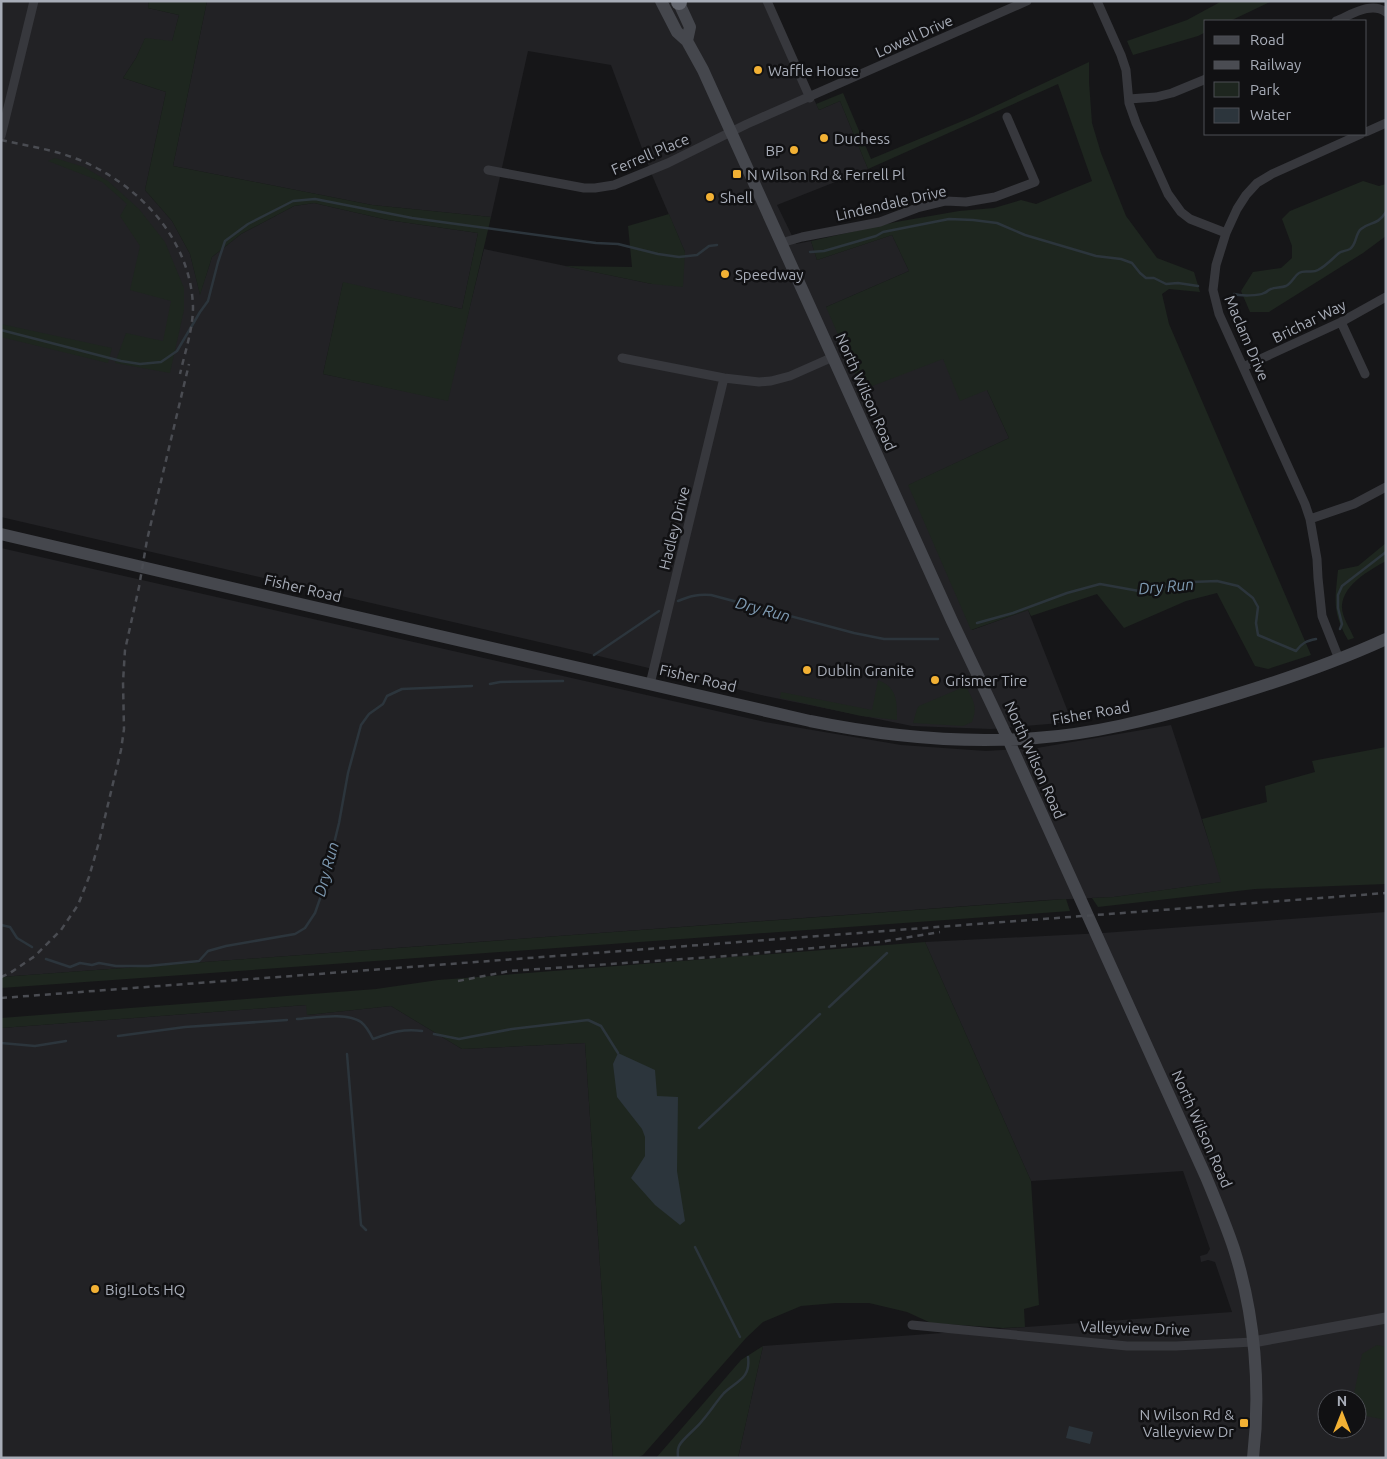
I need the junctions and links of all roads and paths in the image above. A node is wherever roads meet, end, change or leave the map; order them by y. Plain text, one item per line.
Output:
1 (34, 1) edge
2 (661, 1) edge
3 (767, 1) edge
4 (1027, 1) edge
5 (1097, 1) edge
6 (679, 2) edge
7 (1386, 12) edge
8 (1338, 20) edge
9 (687, 40) junction
10 (1204, 80) edge
11 (810, 98) junction
12 (1129, 99) junction
13 (1007, 117) dead end
14 (1386, 123) edge
15 (730, 132) junction
16 (1367, 132) edge
17 (1359, 135) edge
18 (1, 136) edge
19 (488, 170) dead end
20 (1226, 233) junction
21 (781, 242) junction
22 (1386, 297) edge
23 (1341, 322) junction
24 (833, 357) junction
25 (622, 358) dead end
26 (1243, 367) junction
27 (1365, 374) dead end
28 (724, 378) junction
29 (1386, 486) edge
30 (1310, 519) junction
31 (1, 534) edge
32 (1386, 639) edge
33 (1339, 659) junction
34 (650, 684) junction
35 (1008, 739) junction
36 (1386, 1318) edge
37 (912, 1325) dead end
38 (1253, 1342) junction
39 (1253, 1458) edge

1 - 18 street
2 - 9 main road, North Wilson Road
3 - 11 street
4 - 11 street, Lowell Drive
5 - 12 street
6 - 9 main road, North Wilson Road
7 - 8 street
9 - 15 main road, North Wilson Road
10 - 12 street
11 - 15 street, Lowell Drive
12 - 20 street
13 - 21 street, Lindendale Drive
14 - 16 street
15 - 19 street, Ferrell Place
15 - 21 main road, North Wilson Road
17 - 20 street, Maclam Drive
20 - 26 street, Maclam Drive
21 - 24 main road, North Wilson Road
22 - 23 street, Brichar Way
23 - 26 street, Brichar Way
23 - 27 street
24 - 28 street
24 - 35 main road, North Wilson Road
25 - 28 street
26 - 30 street, Maclam Drive
28 - 34 street, Hadley Drive
29 - 30 street
30 - 33 street, Maclam Drive
31 - 34 main road, Fisher Road
32 - 33 main road, Fisher Road
33 - 35 main road, Fisher Road
34 - 35 main road, Fisher Road
35 - 38 main road, North Wilson Road
36 - 38 street, Valleyview Drive
37 - 38 street, Valleyview Drive
38 - 39 main road, North Wilson Road

